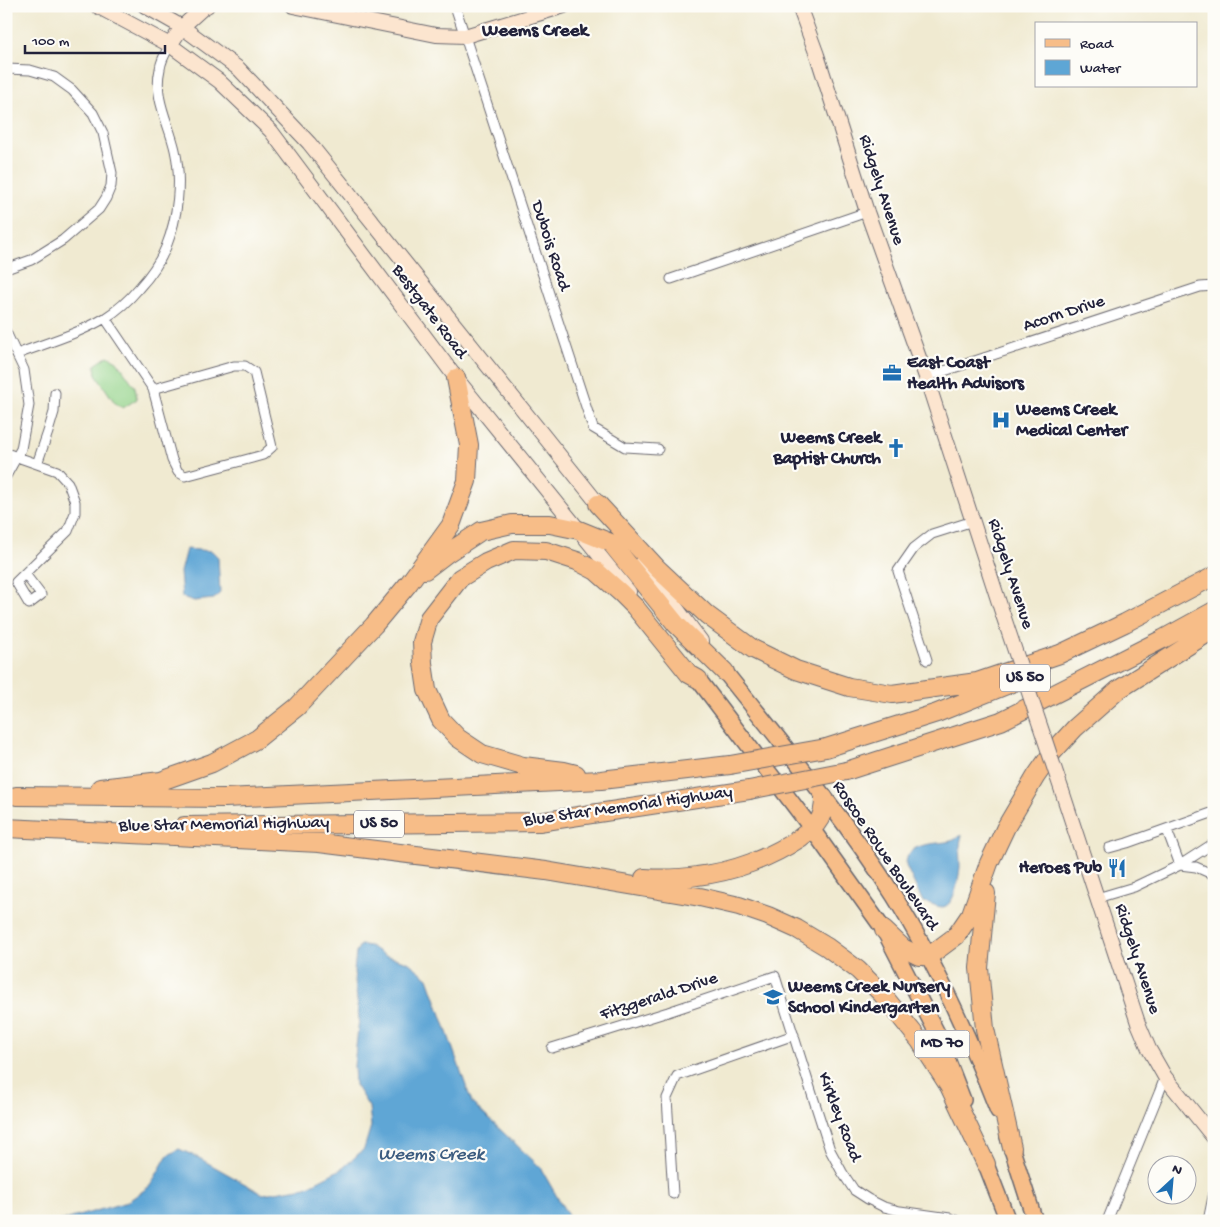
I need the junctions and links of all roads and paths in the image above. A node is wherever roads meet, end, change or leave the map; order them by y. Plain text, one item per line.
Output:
1 (97, 6) edge
2 (145, 6) edge
3 (207, 6) edge
4 (293, 6) edge
5 (455, 6) edge
6 (564, 6) edge
7 (800, 7) edge
8 (182, 27) junction
9 (465, 36) junction
10 (170, 44) junction
11 (6, 70) edge
12 (867, 212) junction
13 (6, 269) edge
14 (671, 278) dead end
15 (1214, 286) edge
16 (104, 318) junction
17 (6, 332) edge
18 (17, 354) junction
19 (926, 377) junction
20 (456, 378) junction
21 (153, 388) junction
22 (55, 393) dead end
23 (658, 449) dead end
24 (6, 453) edge
25 (17, 457) junction
26 (37, 464) junction
27 (6, 476) edge
28 (598, 504) junction
29 (973, 521) junction
30 (579, 530) junction
31 (25, 574) dead end
32 (1214, 576) edge
33 (409, 582) junction
34 (1214, 586) edge
35 (1214, 611) edge
36 (1214, 629) edge
37 (927, 660) dead end
38 (725, 672) junction
39 (698, 679) junction
40 (601, 780) junction
41 (11, 797) edge
42 (824, 798) junction
43 (1214, 812) edge
44 (6, 828) edge
45 (812, 829) junction
46 (1167, 830) junction
47 (1214, 843) edge
48 (1109, 848) dead end
49 (989, 863) junction
50 (1180, 865) junction
51 (546, 871) junction
52 (1214, 875) edge
53 (1097, 898) junction
54 (884, 930) junction
55 (929, 956) junction
56 (776, 976) joint
57 (794, 1035) junction
58 (552, 1048) dead end
59 (1164, 1077) junction
60 (1214, 1138) edge
61 (1012, 1148) junction
62 (986, 1164) junction
63 (1214, 1192) edge
64 (673, 1194) dead end
65 (958, 1221) edge
66 (1008, 1221) edge
67 (1036, 1221) edge
68 (1107, 1221) edge
69 (1207, 1221) edge

1 - 10 main road, Bestgate Road / MD 70
2 - 8 main road, Bestgate Road / MD 70
3 - 8 main road
4 - 9 main road
5 - 9 street, Dubois Road
6 - 9 main road
7 - 12 main road, Ridgely Avenue
8 - 10 main road
8 - 28 main road, Bestgate Road / MD 70
9 - 23 street, Dubois Road
10 - 16 street
10 - 20 main road, Bestgate Road / MD 70
11 - 13 street
12 - 14 street
12 - 19 main road, Ridgely Avenue
15 - 19 street, Acorn Drive
16 - 18 street
16 - 21 street
17 - 18 street
18 - 25 street
19 - 29 main road, Ridgely Avenue
20 - 30 main road, Bestgate Road / MD 70
20 - 33 highway
21 - 21 street
22 - 26 street
24 - 25 street
25 - 26 street
25 - 27 street
26 - 31 street
28 - 32 highway
28 - 38 main road, Bestgate Road / MD 70
29 - 37 street
29 - 53 main road, Ridgely Avenue, bridge
30 - 33 highway
30 - 38 highway
30 - 39 main road, Bestgate Road / MD 70
33 - 41 highway
34 - 40 highway, Blue Star Memorial Highway / US 50, bridge
35 - 44 highway, Blue Star Memorial Highway / US 50, bridge
36 - 49 highway
38 - 42 main road, Roscoe Rowe Boulevard / MD 70
39 - 40 highway
39 - 45 main road, MD 70
40 - 41 highway, Blue Star Memorial Highway / US 50
42 - 45 highway
42 - 55 main road, Roscoe Rowe Boulevard / MD 70
43 - 46 street
44 - 51 highway
45 - 51 highway
45 - 54 main road, MD 70
46 - 48 street
46 - 50 street
47 - 50 street
49 - 55 highway
49 - 61 highway
50 - 52 street
50 - 53 street
51 - 62 highway
53 - 59 main road, Ridgely Avenue
54 - 55 highway
54 - 62 main road, MD 70
55 - 61 main road, Roscoe Rowe Boulevard / MD 70
56 - 57 street, Kirkley Road
56 - 58 street, Fitzgerald Drive
57 - 64 street
57 - 65 street, Kirkley Road
59 - 60 main road, Ridgely Avenue
59 - 68 street
61 - 67 main road, Roscoe Rowe Boulevard / MD 70
62 - 66 main road, MD 70
63 - 69 street

